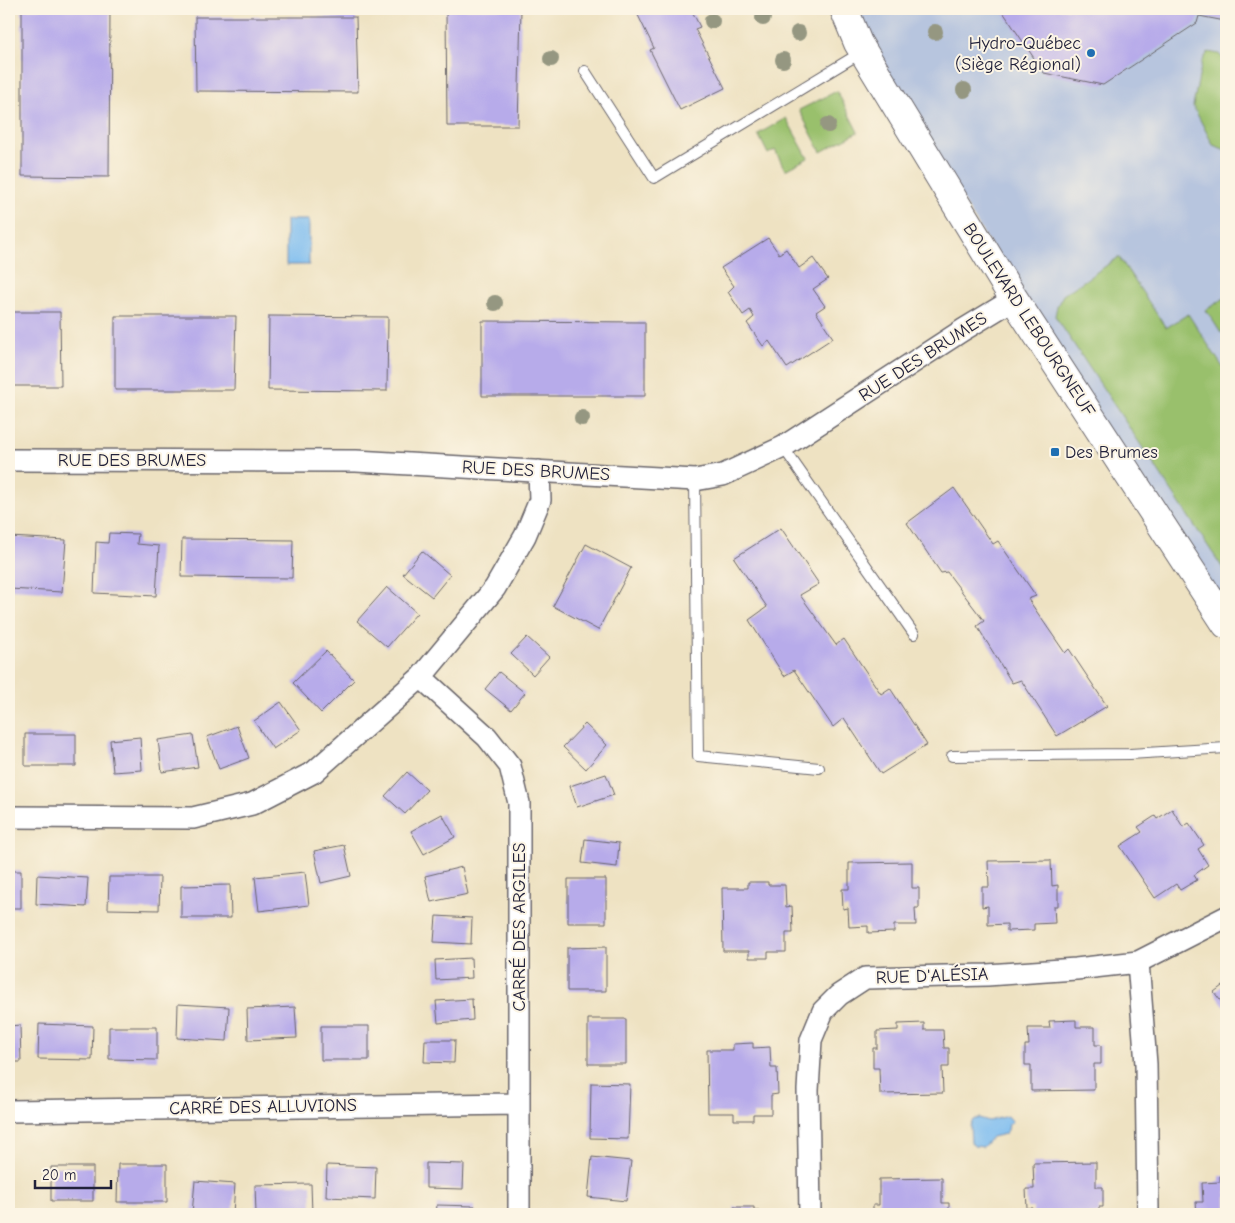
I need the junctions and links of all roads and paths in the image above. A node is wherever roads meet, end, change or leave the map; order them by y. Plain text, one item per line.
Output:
1 (844, 9) edge
2 (863, 52) junction
3 (585, 71) dead end
4 (1014, 299) junction
5 (784, 447) junction
6 (9, 460) edge
7 (539, 471) junction
8 (695, 480) junction
9 (1226, 624) edge
10 (914, 634) dead end
11 (421, 677) junction
12 (1226, 748) edge
13 (952, 756) dead end
14 (819, 768) dead end
15 (9, 817) edge
16 (1226, 917) edge
17 (1138, 962) junction
18 (518, 1104) junction
19 (9, 1111) edge
20 (519, 1214) edge
21 (810, 1214) edge
22 (1146, 1214) edge

1 - 2 main road, BOULEVARD LEBOURGNEUF
2 - 3 lane
2 - 4 main road, BOULEVARD LEBOURGNEUF
4 - 5 street, RUE DES BRUMES
4 - 9 main road, BOULEVARD LEBOURGNEUF
5 - 8 street, RUE DES BRUMES
5 - 10 lane
6 - 7 street, RUE DES BRUMES
7 - 8 street, RUE DES BRUMES
7 - 11 street
8 - 14 lane
11 - 15 street
11 - 18 street, CARRÉ DES ARGILES
12 - 13 lane
16 - 17 street, RUE D'ALÉSIA
17 - 21 street, RUE D'ALÉSIA
17 - 22 street
18 - 19 street, CARRÉ DES ALLUVIONS
18 - 20 street, CARRÉ DES ARGILES

